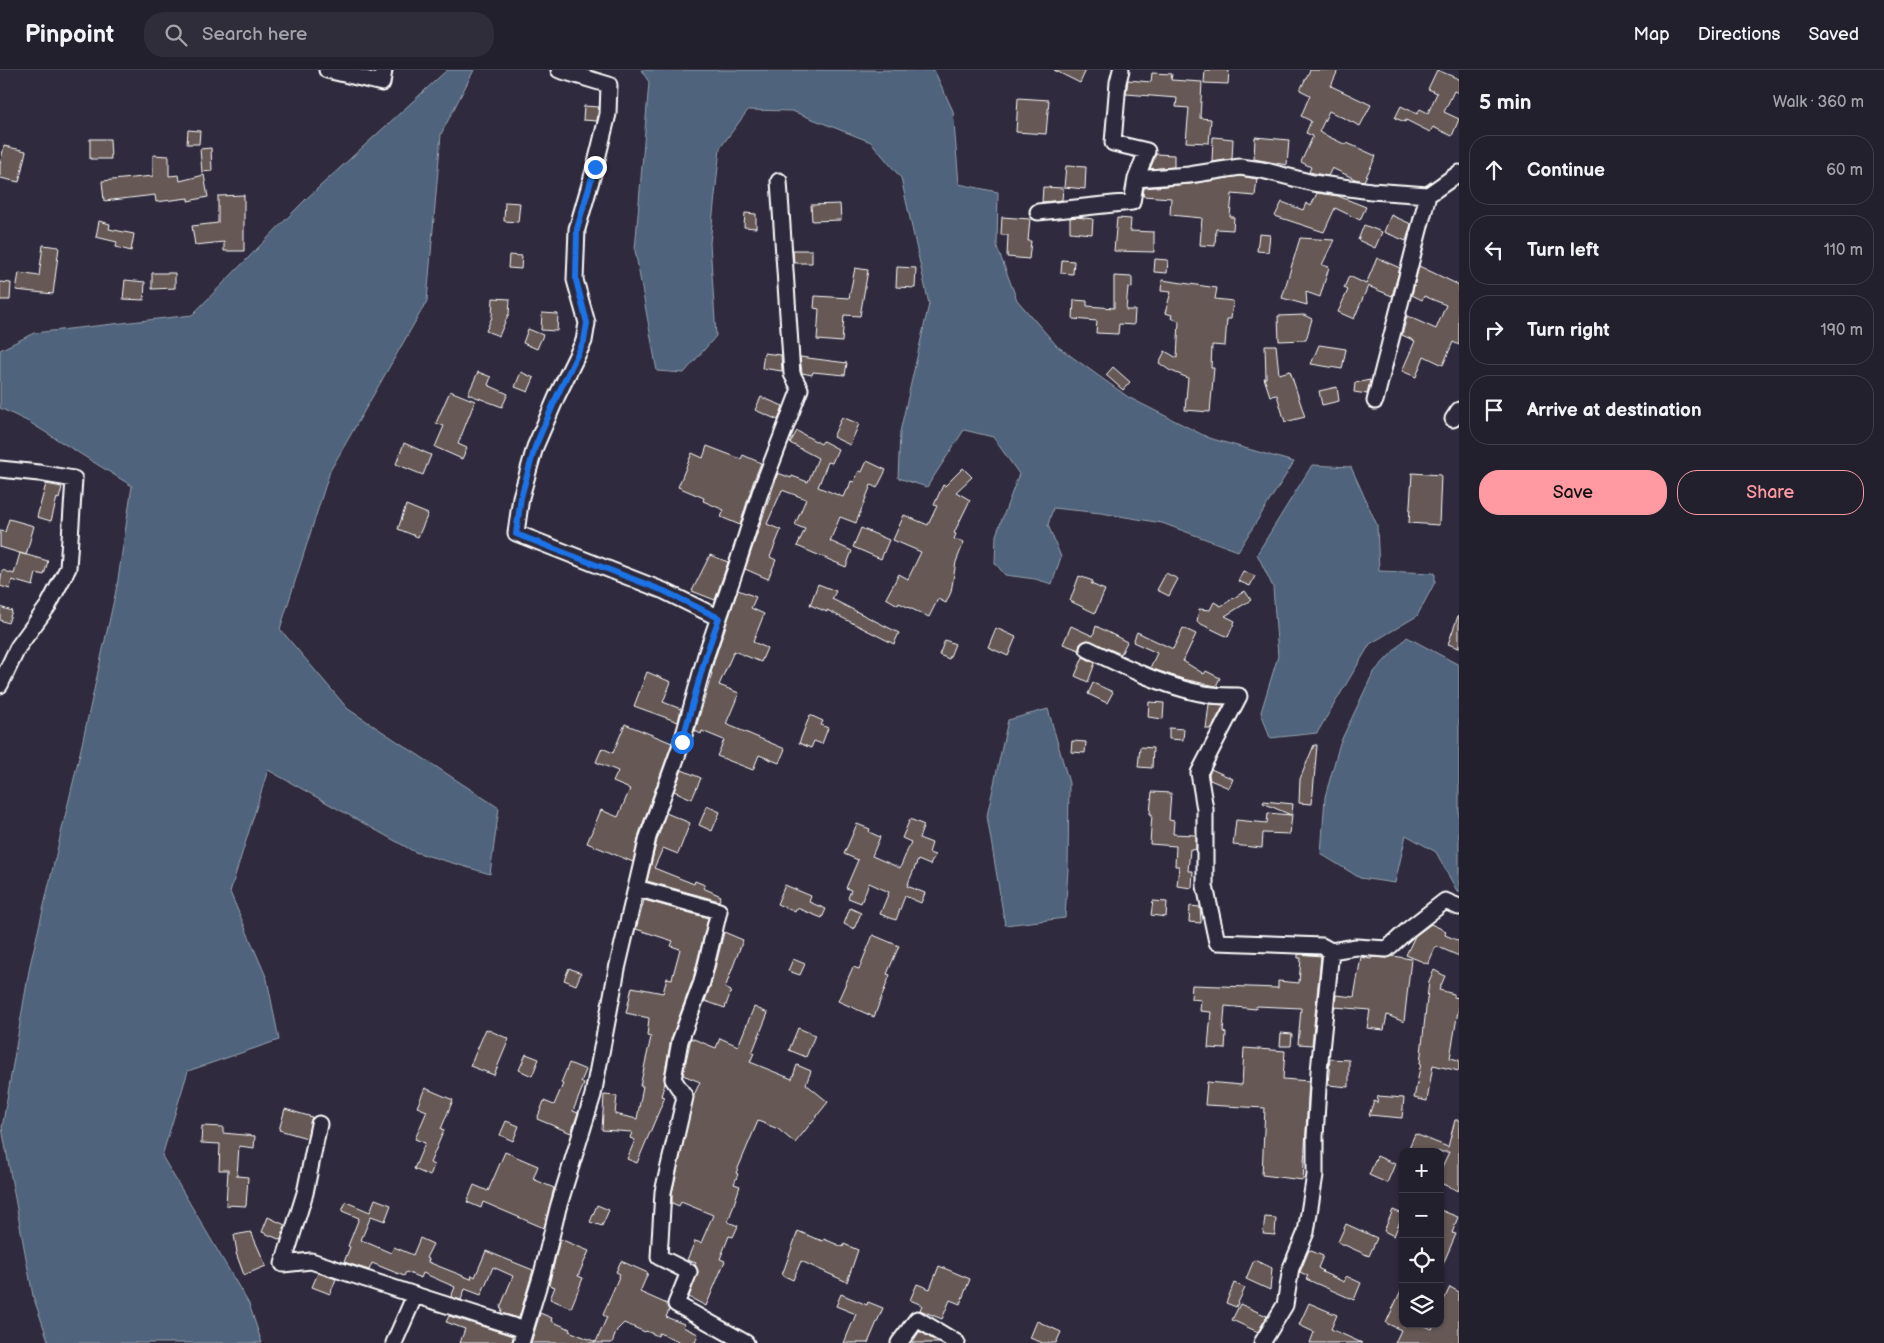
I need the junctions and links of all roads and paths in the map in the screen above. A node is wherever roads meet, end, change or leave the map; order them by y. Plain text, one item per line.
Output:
1 (327, 70) edge
2 (384, 70) edge
3 (559, 70) edge
4 (1121, 70) edge
5 (1459, 174) edge
6 (1136, 178) junction
7 (778, 181) dead end
8 (1428, 195) junction
9 (1038, 212) dead end
10 (1375, 401) dead end
11 (0, 469) edge
12 (719, 618) junction
13 (1088, 649) dead end
14 (0, 685) edge
15 (636, 888) junction
16 (1459, 907) edge
17 (1331, 951) junction
18 (319, 1124) dead end
19 (415, 1295) junction
20 (523, 1336) edge
21 (394, 1343) edge
22 (746, 1343) edge
23 (899, 1343) edge
24 (958, 1343) edge
25 (1262, 1343) edge

1 - 2 street
3 - 12 street
4 - 6 street
5 - 8 street
6 - 8 street
6 - 9 street
7 - 12 street
8 - 10 street
11 - 14 street
12 - 15 street
13 - 17 street
15 - 20 street
15 - 22 street
16 - 17 street
17 - 25 street
18 - 19 street
19 - 20 street
19 - 21 street
23 - 24 street

